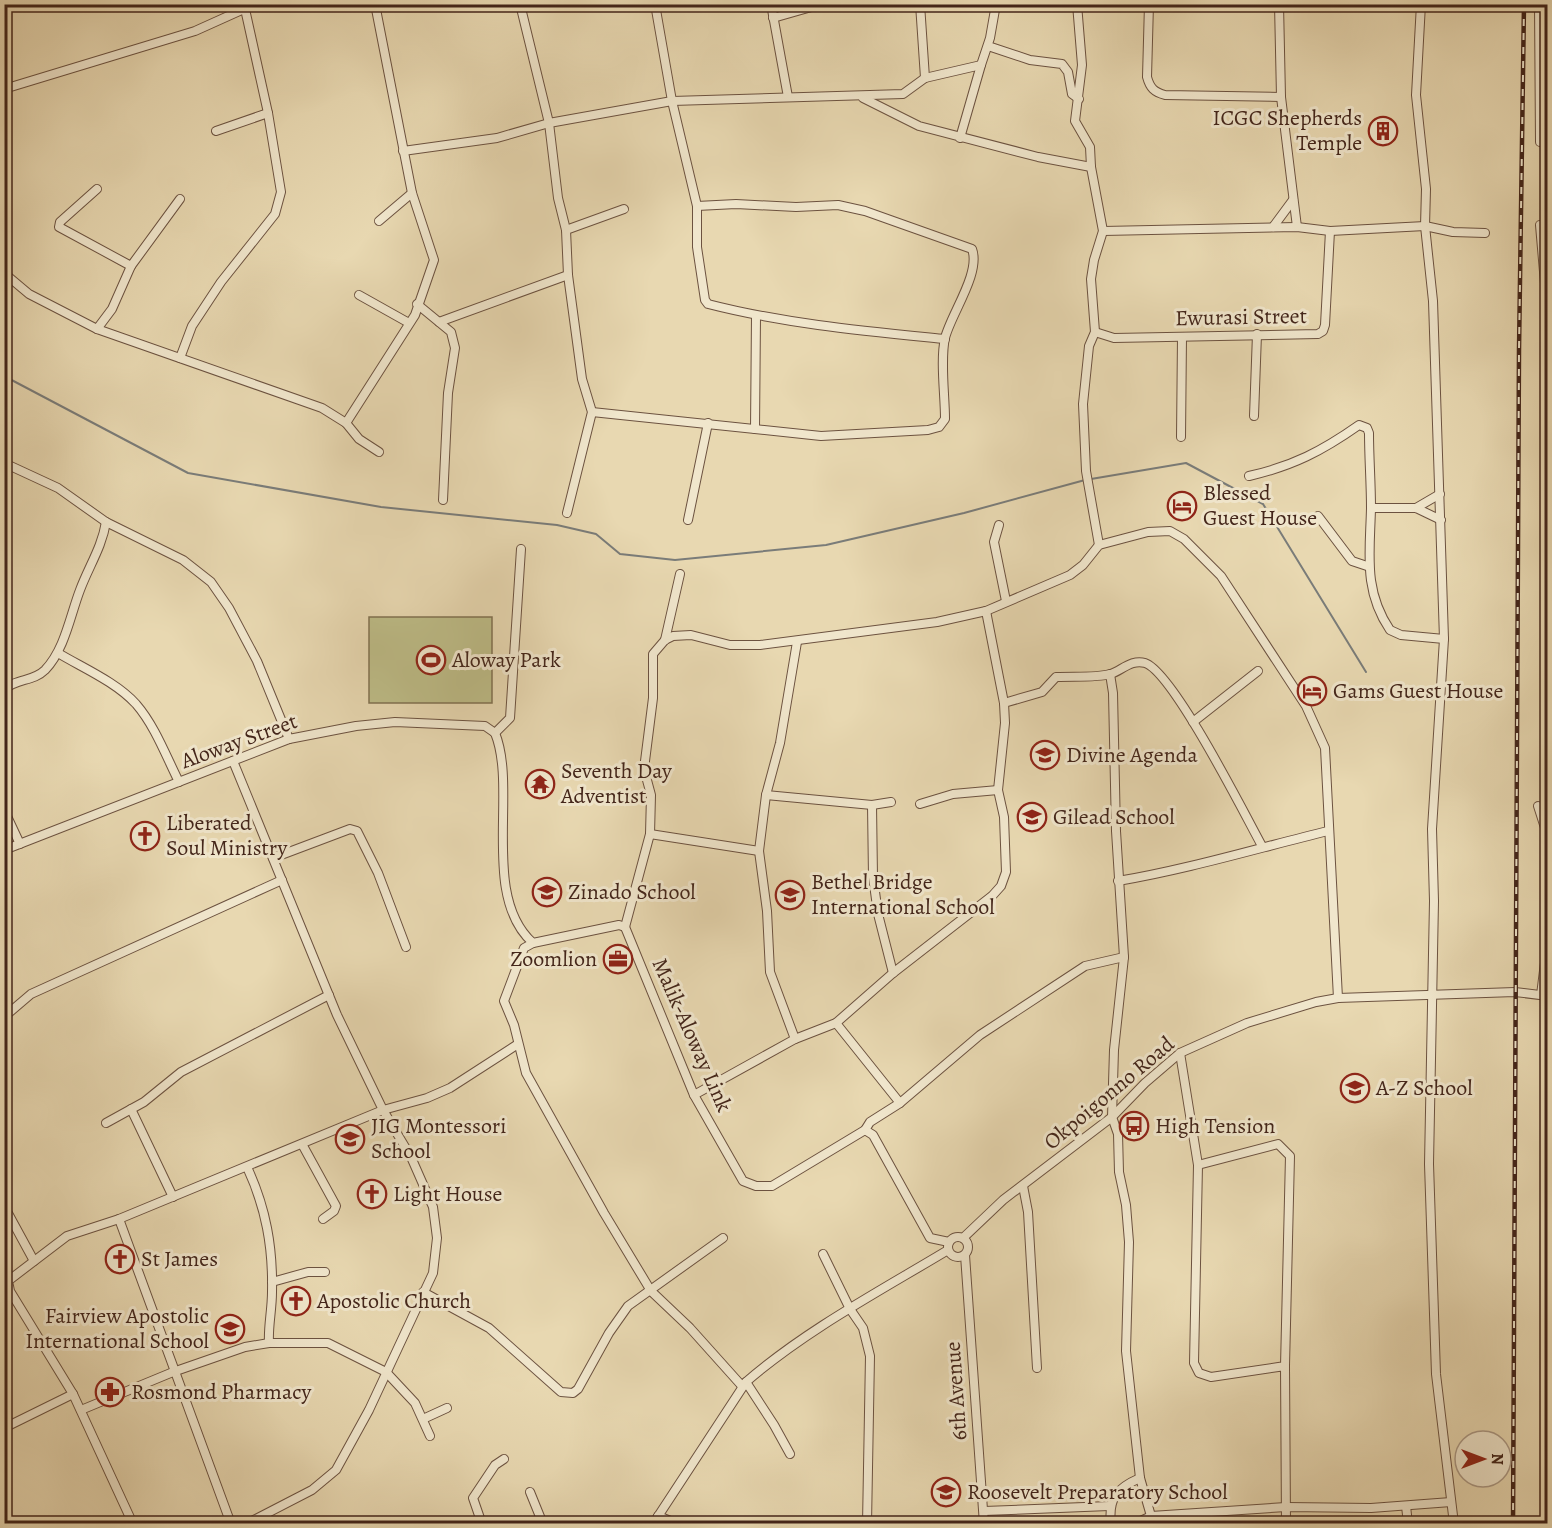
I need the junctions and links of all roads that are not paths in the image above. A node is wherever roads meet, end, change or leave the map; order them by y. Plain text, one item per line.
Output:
1 (255, 4) edge
2 (375, 4) edge
3 (520, 4) edge
4 (655, 4) edge
5 (771, 4) edge
6 (822, 4) edge
7 (920, 4) edge
8 (996, 4) edge
9 (1077, 4) edge
10 (1149, 4) edge
11 (1278, 4) edge
12 (1421, 4) edge
13 (1539, 4) edge
14 (245, 9) junction
15 (773, 18) junction
16 (988, 46) junction
17 (981, 65) junction
18 (925, 78) junction
19 (4, 89) edge
20 (858, 96) junction
21 (1281, 96) junction
22 (788, 97) junction
23 (1079, 99) junction
24 (672, 101) junction
25 (267, 112) junction
26 (549, 123) junction
27 (216, 131) dead end
28 (960, 138) junction
29 (1540, 142) dead end
30 (403, 150) junction
31 (1091, 167) junction
32 (97, 189) dead end
33 (412, 193) junction
34 (180, 199) dead end
35 (1293, 200) junction
36 (697, 206) junction
37 (624, 209) dead end
38 (379, 221) dead end
39 (1540, 225) dead end
40 (1425, 226) junction
41 (1273, 227) junction
42 (1297, 227) junction
43 (566, 230) junction
44 (1103, 231) junction
45 (1330, 231) junction
46 (1485, 232) dead end
47 (131, 266) junction
48 (4, 273) edge
49 (568, 274) junction
50 (359, 295) dead end
51 (417, 304) junction
52 (756, 316) junction
53 (439, 322) junction
54 (409, 323) junction
55 (97, 329) junction
56 (1095, 332) junction
57 (1257, 334) junction
58 (1182, 337) junction
59 (1548, 337) edge
60 (945, 339) junction
61 (180, 358) junction
62 (592, 412) junction
63 (1254, 416) dead end
64 (346, 423) junction
65 (708, 423) junction
66 (755, 429) junction
67 (1181, 437) dead end
68 (379, 452) dead end
69 (5, 465) edge
70 (1249, 476) dead end
71 (1440, 494) junction
72 (443, 500) dead end
73 (1371, 508) junction
74 (1416, 508) junction
75 (567, 513) dead end
76 (1318, 516) dead end
77 (688, 520) dead end
78 (1441, 520) junction
79 (106, 522) junction
80 (999, 525) dead end
81 (1099, 545) junction
82 (521, 549) dead end
83 (1367, 566) junction
84 (680, 574) dead end
85 (1006, 601) junction
86 (986, 611) junction
87 (1444, 639) junction
88 (665, 640) junction
89 (797, 642) junction
90 (58, 653) junction
91 (1258, 671) dead end
92 (1110, 674) junction
93 (4, 690) edge
94 (1004, 703) junction
95 (1193, 722) junction
96 (495, 733) junction
97 (289, 739) junction
98 (233, 761) junction
99 (179, 782) junction
100 (998, 790) junction
101 (766, 795) junction
102 (891, 802) dead end
103 (920, 804) dead end
104 (872, 805) junction
105 (1538, 806) dead end
106 (4, 810) edge
107 (1328, 831) junction
108 (650, 834) junction
109 (1548, 837) edge
110 (20, 844) junction
111 (1262, 846) junction
112 (4, 850) edge
113 (759, 851) junction
114 (273, 858) junction
115 (282, 880) junction
116 (1118, 881) junction
117 (625, 927) junction
118 (1548, 938) edge
119 (533, 943) junction
120 (406, 947) dead end
121 (1124, 957) junction
122 (893, 973) junction
123 (1432, 994) junction
124 (329, 995) junction
125 (1544, 995) edge
126 (1338, 998) junction
127 (4, 1017) edge
128 (836, 1023) junction
129 (795, 1039) junction
130 (518, 1044) junction
131 (1180, 1053) junction
132 (694, 1095) junction
133 (900, 1103) junction
134 (131, 1109) junction
135 (383, 1110) junction
136 (1112, 1117) junction
137 (106, 1123) dead end
138 (865, 1130) junction
139 (302, 1144) junction
140 (1198, 1165) junction
141 (247, 1167) junction
142 (1023, 1186) junction
143 (173, 1197) junction
144 (4, 1206) edge
145 (119, 1219) junction
146 (323, 1219) dead end
147 (723, 1238) dead end
148 (963, 1238) junction
149 (949, 1246) junction
150 (823, 1254) dead end
151 (964, 1255) junction
152 (34, 1260) junction
153 (325, 1272) dead end
154 (272, 1282) junction
155 (651, 1291) junction
156 (423, 1292) junction
157 (850, 1310) junction
158 (269, 1343) junction
159 (1286, 1366) junction
160 (1037, 1368) dead end
161 (173, 1372) junction
162 (386, 1372) junction
163 (744, 1384) junction
164 (73, 1395) junction
165 (447, 1408) dead end
166 (81, 1410) junction
167 (423, 1419) junction
168 (4, 1428) edge
169 (430, 1436) dead end
170 (789, 1454) dead end
171 (504, 1459) dead end
172 (1140, 1478) junction
173 (530, 1492) dead end
174 (1451, 1502) junction
175 (1109, 1506) junction
176 (1406, 1506) junction
177 (1286, 1507) junction
178 (984, 1511) junction
179 (1201, 1514) junction
180 (266, 1515) junction
181 (658, 1516) junction
182 (1150, 1516) junction
183 (133, 1524) edge
184 (231, 1524) edge
185 (246, 1524) edge
186 (270, 1524) edge
187 (482, 1524) edge
188 (543, 1524) edge
189 (652, 1524) edge
190 (678, 1524) edge
191 (867, 1524) edge
192 (984, 1524) edge
193 (1111, 1524) edge
194 (1134, 1524) edge
195 (1201, 1524) edge
196 (1286, 1524) edge
197 (1408, 1524) edge
198 (1454, 1524) edge

1 - 14 street
2 - 30 street
3 - 26 street
4 - 24 street
5 - 15 street
6 - 15 street
7 - 18 street
8 - 16 street
9 - 23 street
10 - 21 street
11 - 21 street
12 - 40 street
13 - 29 street
14 - 19 street
14 - 25 street
15 - 22 street
16 - 17 street
16 - 23 street
17 - 18 street
17 - 28 street
18 - 20 street
20 - 22 street
20 - 28 street
21 - 35 street
22 - 24 street
23 - 31 street
24 - 26 street
24 - 36 street
25 - 27 street
25 - 61 street
26 - 30 street
26 - 43 street
28 - 31 street
30 - 33 street
31 - 44 street
32 - 47 street
33 - 38 street
33 - 51 street
34 - 47 street
35 - 41 street
35 - 42 street
36 - 52 street
36 - 60 street
37 - 43 street
39 - 59 street
40 - 45 street
40 - 46 street
40 - 71 street
41 - 42 street
41 - 44 street
42 - 45 street
43 - 49 street
44 - 56 street
45 - 57 street, Ewurasi Street
47 - 55 street
48 - 55 street
49 - 53 street
49 - 62 street
50 - 54 street
51 - 53 street
51 - 54 street
52 - 60 street
52 - 66 street
53 - 72 street
54 - 64 street
55 - 61 street
56 - 58 street, Ewurasi Street
56 - 81 street
57 - 58 street, Ewurasi Street
57 - 63 street
58 - 67 street
60 - 66 street
61 - 64 street
62 - 65 street
62 - 75 street
64 - 68 street
65 - 66 street
65 - 77 street
69 - 79 street
70 - 73 street
71 - 74 street
71 - 78 street
73 - 74 street
73 - 83 street
74 - 78 street
76 - 83 street
78 - 87 street
79 - 90 street
79 - 97 street
80 - 85 street
81 - 85 street
81 - 107 street
82 - 96 street
83 - 87 street
84 - 88 street
85 - 86 street
86 - 89 street
86 - 94 street
87 - 123 street
88 - 89 street
88 - 108 street
89 - 101 street
90 - 93 street
90 - 99 street
91 - 95 street
92 - 94 street
92 - 95 street
92 - 116 street
94 - 100 street
95 - 111 street
96 - 97 street, Aloway Street
96 - 119 street
97 - 98 street, Aloway Street
98 - 99 street, Aloway Street
98 - 114 street
99 - 110 street, Aloway Street
100 - 103 street
100 - 122 street
101 - 104 street
101 - 113 street
102 - 104 street
104 - 122 street
105 - 109 street
106 - 110 street
107 - 111 street
107 - 126 street
108 - 113 street
108 - 117 street
110 - 112 street, Aloway Street
111 - 116 street
113 - 129 street
114 - 115 street
114 - 120 street
115 - 124 street
115 - 127 street
116 - 121 street
117 - 119 street
117 - 132 street, Malik-Aloway Link
118 - 125 street
119 - 130 street
121 - 133 street, Malik-Aloway Link
121 - 136 street
122 - 128 street
123 - 125 street, Okpoigonno Road
123 - 126 street, Okpoigonno Road
123 - 174 street
124 - 134 street
124 - 135 street
126 - 131 street, Okpoigonno Road
128 - 129 street
128 - 133 street
129 - 132 street
130 - 135 street
130 - 155 street
131 - 136 street, Okpoigonno Road
131 - 140 street
132 - 138 street, Malik-Aloway Link
133 - 138 street, Malik-Aloway Link
134 - 137 street
134 - 143 street
135 - 139 street
135 - 156 street
136 - 142 street, Okpoigonno Road
136 - 172 street
138 - 149 street
139 - 141 street
139 - 146 street
140 - 159 street
140 - 159 street
141 - 143 street
141 - 154 street
142 - 148 street, Okpoigonno Road
142 - 160 street
143 - 145 street
144 - 152 street
145 - 152 street
145 - 161 street
147 - 155 street
148 - 149 street
148 - 151 street, 6th Avenue
149 - 151 street
149 - 157 street
150 - 157 street
151 - 178 street, 6th Avenue
152 - 164 street
153 - 154 street
154 - 158 street
155 - 156 street
155 - 163 street
156 - 162 street
157 - 163 street
157 - 191 street
158 - 161 street
158 - 162 street
159 - 177 street
161 - 166 street
161 - 184 street
162 - 167 street
162 - 180 street
163 - 170 street
163 - 181 street
164 - 166 street
164 - 168 street
165 - 167 street
166 - 183 street
167 - 169 street
171 - 187 street
172 - 175 street
172 - 182 street
173 - 188 street
174 - 176 street
174 - 198 street
175 - 178 street
175 - 193 street
176 - 177 street
176 - 197 street
177 - 179 street
177 - 196 street
178 - 192 street, 6th Avenue
179 - 182 street
179 - 195 street
180 - 185 street
180 - 186 street
181 - 189 street
181 - 190 street
182 - 194 street

